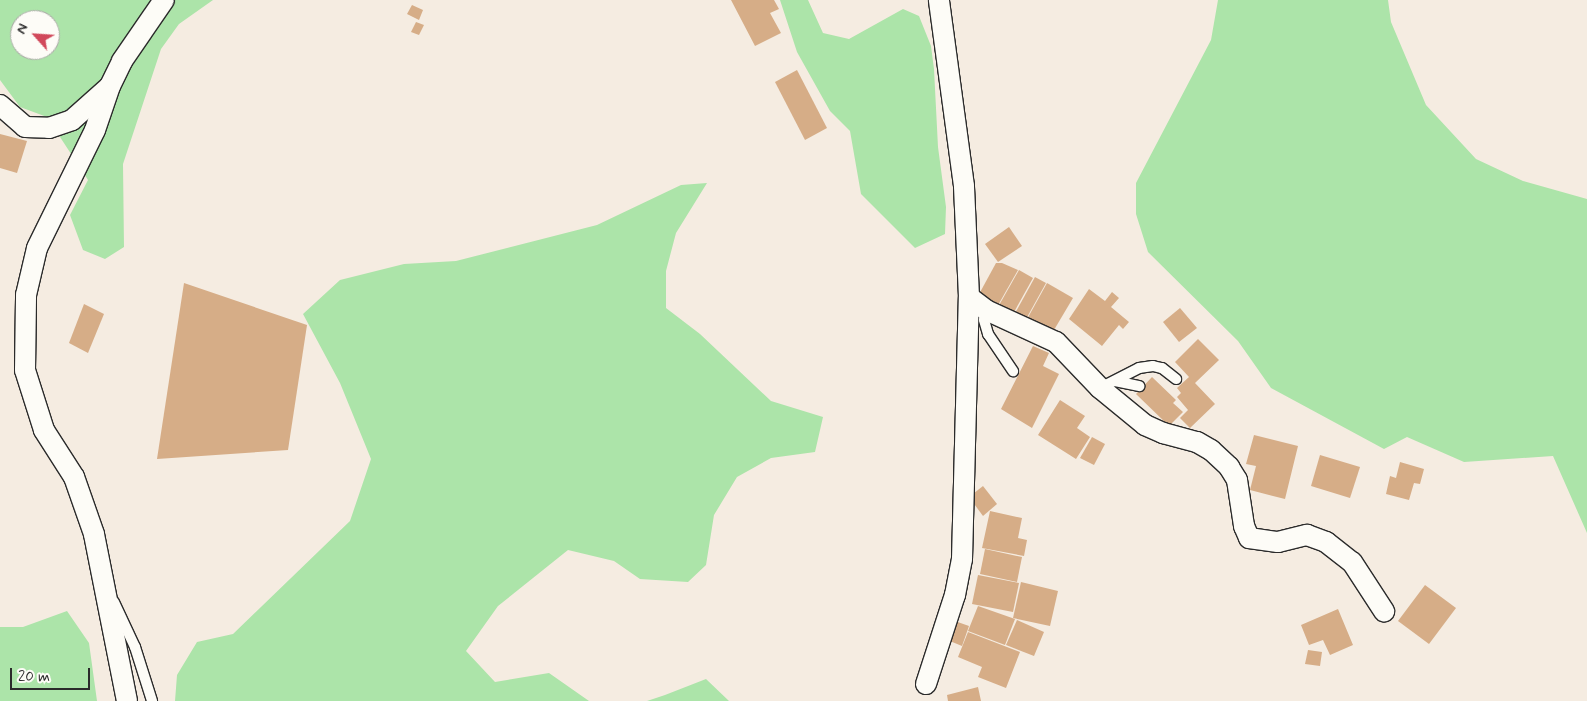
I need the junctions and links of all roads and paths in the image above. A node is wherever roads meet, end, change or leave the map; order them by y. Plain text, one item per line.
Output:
1 (164, 0) edge
2 (939, 0) edge
3 (110, 86) junction
4 (0, 105) edge
5 (969, 297) junction
6 (986, 310) junction
7 (1013, 371) dead end
8 (1176, 379) dead end
9 (1107, 385) junction
10 (1139, 386) dead end
11 (101, 571) junction
12 (1384, 611) dead end
13 (926, 684) dead end
14 (127, 701) edge
15 (152, 701) edge

1 - 3 street
2 - 5 street
3 - 4 street
3 - 11 street
5 - 6 street
5 - 13 street
6 - 7 lane
6 - 9 street
8 - 9 lane
9 - 10 lane
9 - 12 street
11 - 14 street
11 - 15 lane

